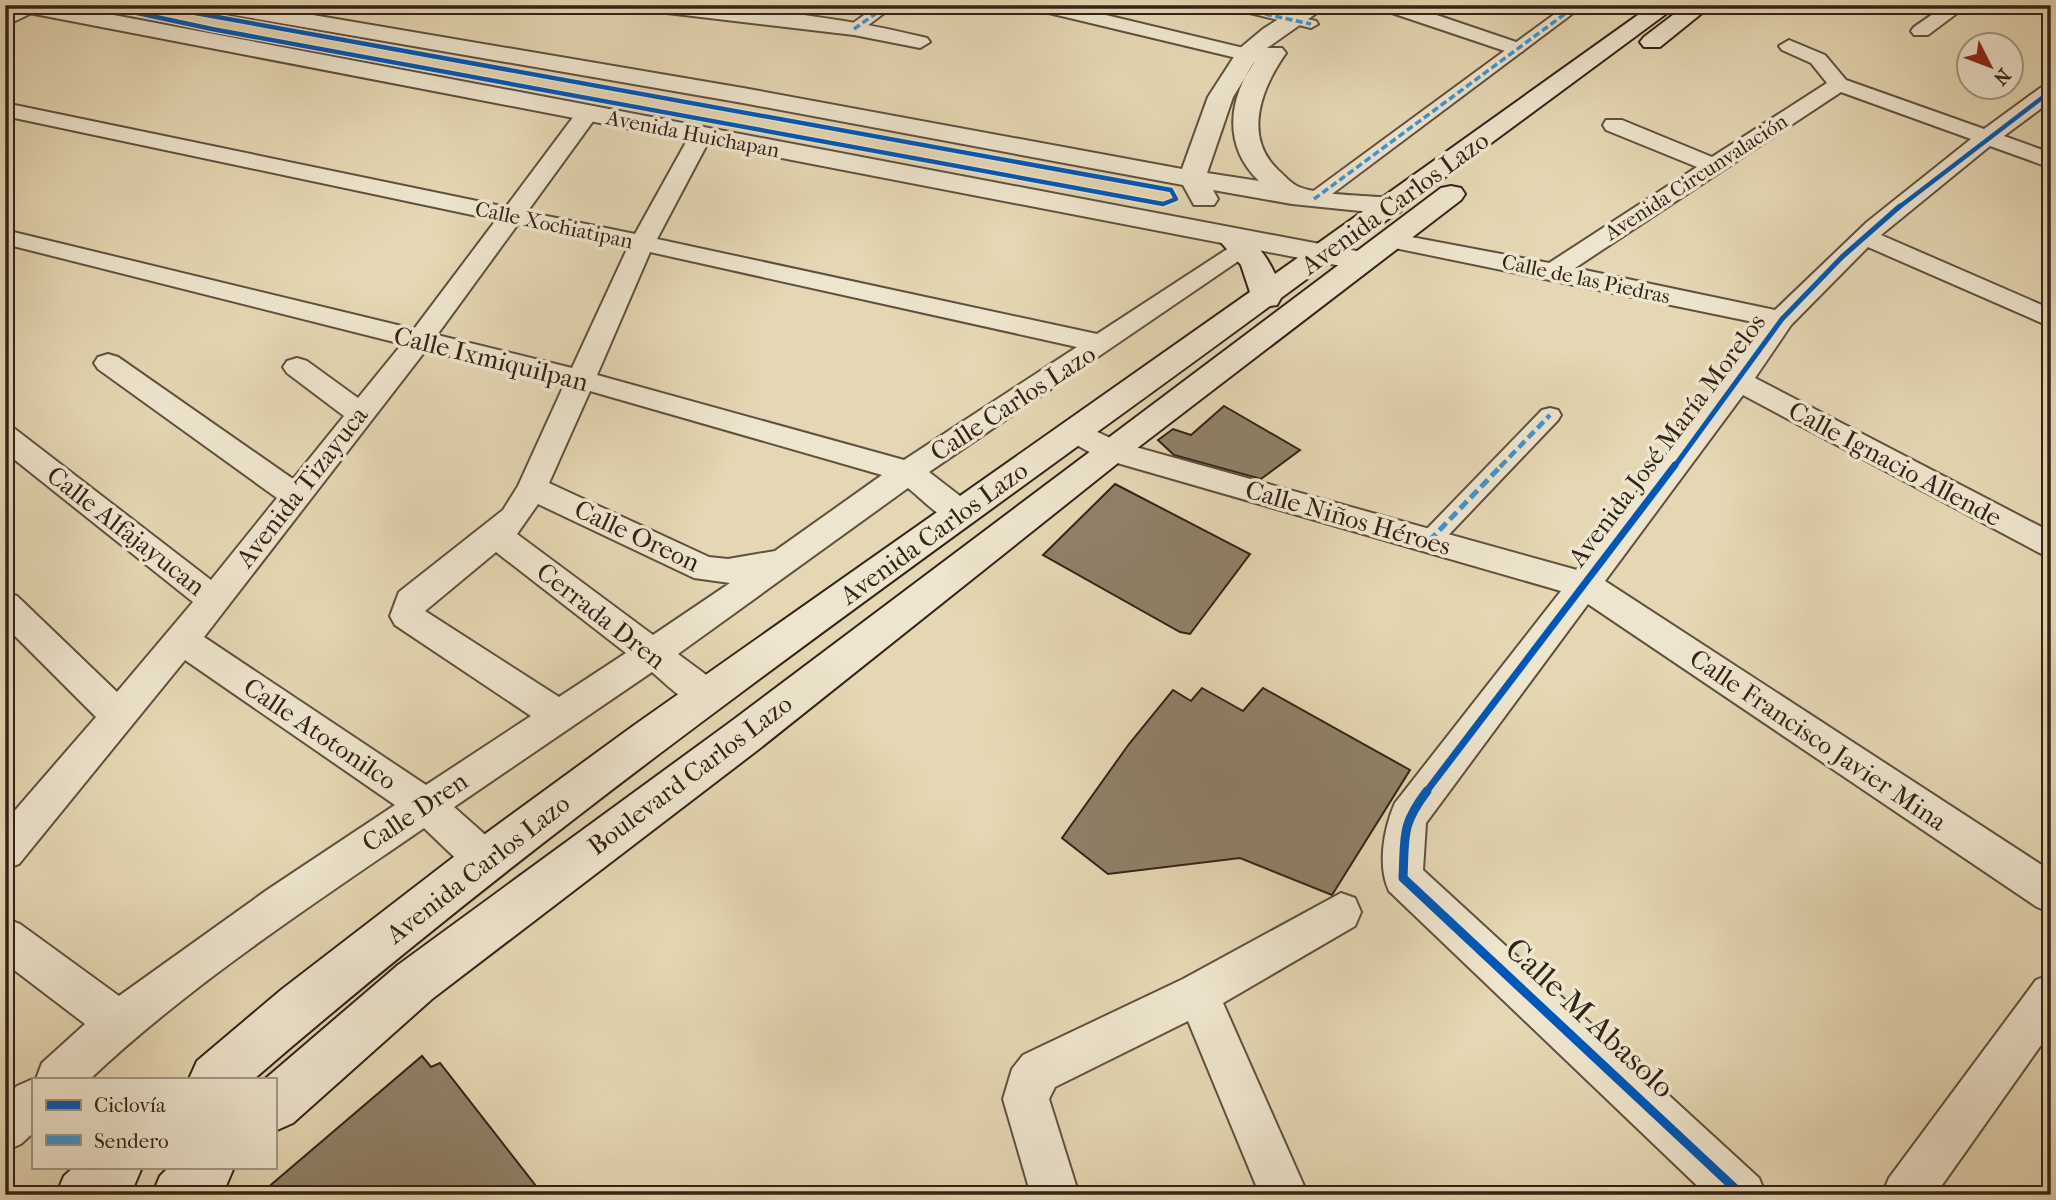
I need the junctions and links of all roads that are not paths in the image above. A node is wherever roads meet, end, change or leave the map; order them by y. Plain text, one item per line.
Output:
1 (217, 5) edge
2 (650, 5) edge
3 (888, 5) edge
4 (1039, 5) edge
5 (1224, 5) edge
6 (1343, 5) edge
7 (1387, 5) edge
8 (1577, 5) edge
9 (1667, 5) edge
10 (1701, 5) edge
11 (1959, 5) edge
12 (32, 6) edge
13 (1307, 16) edge
14 (5, 20) edge
15 (854, 29) junction
16 (1921, 31) dead end
17 (920, 42) dead end
18 (1789, 46) dead end
19 (1515, 48) junction
20 (1257, 56) junction
21 (1839, 84) junction
22 (2051, 91) edge
23 (5, 109) edge
24 (587, 113) junction
25 (1614, 125) dead end
26 (701, 135) junction
27 (1528, 136) dead end
28 (1987, 137) junction
29 (2051, 161) edge
30 (1712, 165) junction
31 (1192, 177) junction
32 (1472, 178) dead end
33 (1311, 199) junction
34 (1381, 205) junction
35 (511, 216) junction
36 (5, 237) edge
37 (1866, 237) junction
38 (1390, 240) junction
39 (642, 243) junction
40 (1247, 244) junction
41 (1337, 258) junction
42 (1553, 271) junction
43 (1266, 298) junction
44 (1781, 320) junction
45 (2051, 320) edge
46 (419, 341) junction
47 (1102, 345) junction
48 (108, 363) dead end
49 (297, 367) dead end
50 (583, 380) junction
51 (1739, 381) junction
52 (359, 413) junction
53 (1550, 415) dead end
54 (5, 436) edge
55 (1093, 442) junction
56 (912, 475) junction
57 (296, 496) junction
58 (957, 509) junction
59 (516, 511) junction
60 (1429, 541) junction
61 (2051, 547) edge
62 (786, 562) junction
63 (1585, 585) junction
64 (214, 600) junction
65 (15, 614) edge
66 (182, 640) junction
67 (651, 655) junction
68 (707, 695) junction
69 (560, 716) junction
70 (119, 717) junction
71 (425, 805) junction
72 (5, 851) edge
73 (486, 860) junction
74 (1404, 878) joint
75 (2051, 894) edge
76 (1341, 912) dead end
77 (5, 937) edge
78 (1198, 994) junction
79 (2051, 995) edge
80 (119, 1022) junction
81 (59, 1078) edge
82 (216, 1078) edge
83 (32, 1103) edge
84 (276, 1104) edge
85 (5, 1128) edge
86 (114, 1168) edge
87 (207, 1168) edge
88 (83, 1195) edge
89 (178, 1195) edge
90 (1055, 1195) edge
91 (1284, 1195) edge
92 (1742, 1195) edge
93 (1906, 1195) edge

1 - 31 street, Avenida Huichapan
2 - 15 street
3 - 15 street
4 - 20 street
5 - 13 street
6 - 13 street
7 - 19 street
8 - 19 street
9 - 34 street, Avenida Carlos Lazo
10 - 27 street
11 - 16 street
12 - 14 street
12 - 24 street, Avenida Huichapan
13 - 20 street
15 - 17 street
18 - 21 street
19 - 33 street
20 - 31 street
20 - 33 street
21 - 28 street
21 - 30 street, Avenida Circunvalación
22 - 28 street, Avenida José María Morelos
23 - 35 street, Calle Xochiatipan
24 - 26 street, Avenida Huichapan
24 - 35 street, Avenida Tizayuca
25 - 30 street
26 - 39 street
26 - 40 street, Avenida Huichapan
28 - 29 street
28 - 37 street, Avenida José María Morelos
30 - 42 street, Avenida Circunvalación
31 - 33 street, Avenida Huichapan
31 - 40 street
32 - 38 street
33 - 34 street, Avenida Huichapan
33 - 40 street
33 - 41 street
34 - 41 street, Avenida Carlos Lazo
35 - 39 street, Calle Xochiatipan
35 - 46 street, Avenida Tizayuca
36 - 46 street, Calle Ixmiquilpan
37 - 44 street, Avenida José María Morelos
37 - 45 street
38 - 41 street
38 - 42 street, Calle de las Piedras
39 - 47 street, Calle Xochiatipan
39 - 50 street
40 - 41 street, Avenida Huichapan
40 - 43 street
40 - 47 street, Calle Carlos Lazo
41 - 43 street, Avenida Carlos Lazo
41 - 55 street, Avenida Carlos Lazo
42 - 44 street, Calle de las Piedras
43 - 55 street, Avenida Carlos Lazo
44 - 51 street, Avenida José María Morelos
46 - 50 street, Calle Ixmiquilpan
46 - 52 street, Avenida Tizayuca
47 - 56 street, Calle Carlos Lazo
48 - 57 street
49 - 52 street
50 - 56 street, Calle Ixmiquilpan
50 - 59 street
51 - 61 street, Calle Ignacio Allende
51 - 63 street, Avenida José María Morelos
52 - 57 street, Avenida Tizayuca
53 - 60 street
54 - 64 street, Calle Alfajayucan
55 - 58 street, Avenida Carlos Lazo
55 - 60 street, Calle Niños Héroes
55 - 84 street, Boulevard Carlos Lazo
56 - 58 street, Calle Ixmiquilpan
56 - 62 street, Calle Carlos Lazo
57 - 64 street, Avenida Tizayuca
58 - 68 street, Avenida Carlos Lazo
59 - 62 street, Calle Oreon
59 - 67 street, Cerrada Dren
59 - 69 street
60 - 63 street, Calle Niños Héroes
62 - 67 street, Calle Dren
63 - 74 street, Avenida José María Morelos
63 - 75 street, Calle Francisco Javier Mina
64 - 66 street, Avenida Tizayuca
65 - 70 street
66 - 70 street, Avenida Tizayuca
66 - 71 street, Calle Atotonilco
67 - 68 street, Cerrada Dren
67 - 69 street, Calle Dren
68 - 73 street, Avenida Carlos Lazo
69 - 71 street, Calle Dren
70 - 72 street, Avenida Tizayuca
71 - 73 street, Calle Atotonilco
71 - 80 street, Calle Dren
73 - 82 street, Avenida Carlos Lazo
74 - 92 street, Calle M Abasolo
76 - 78 street
77 - 80 street
78 - 90 street
78 - 91 street
79 - 93 street
80 - 81 street, Calle Dren
83 - 85 street
86 - 88 street
87 - 89 street

